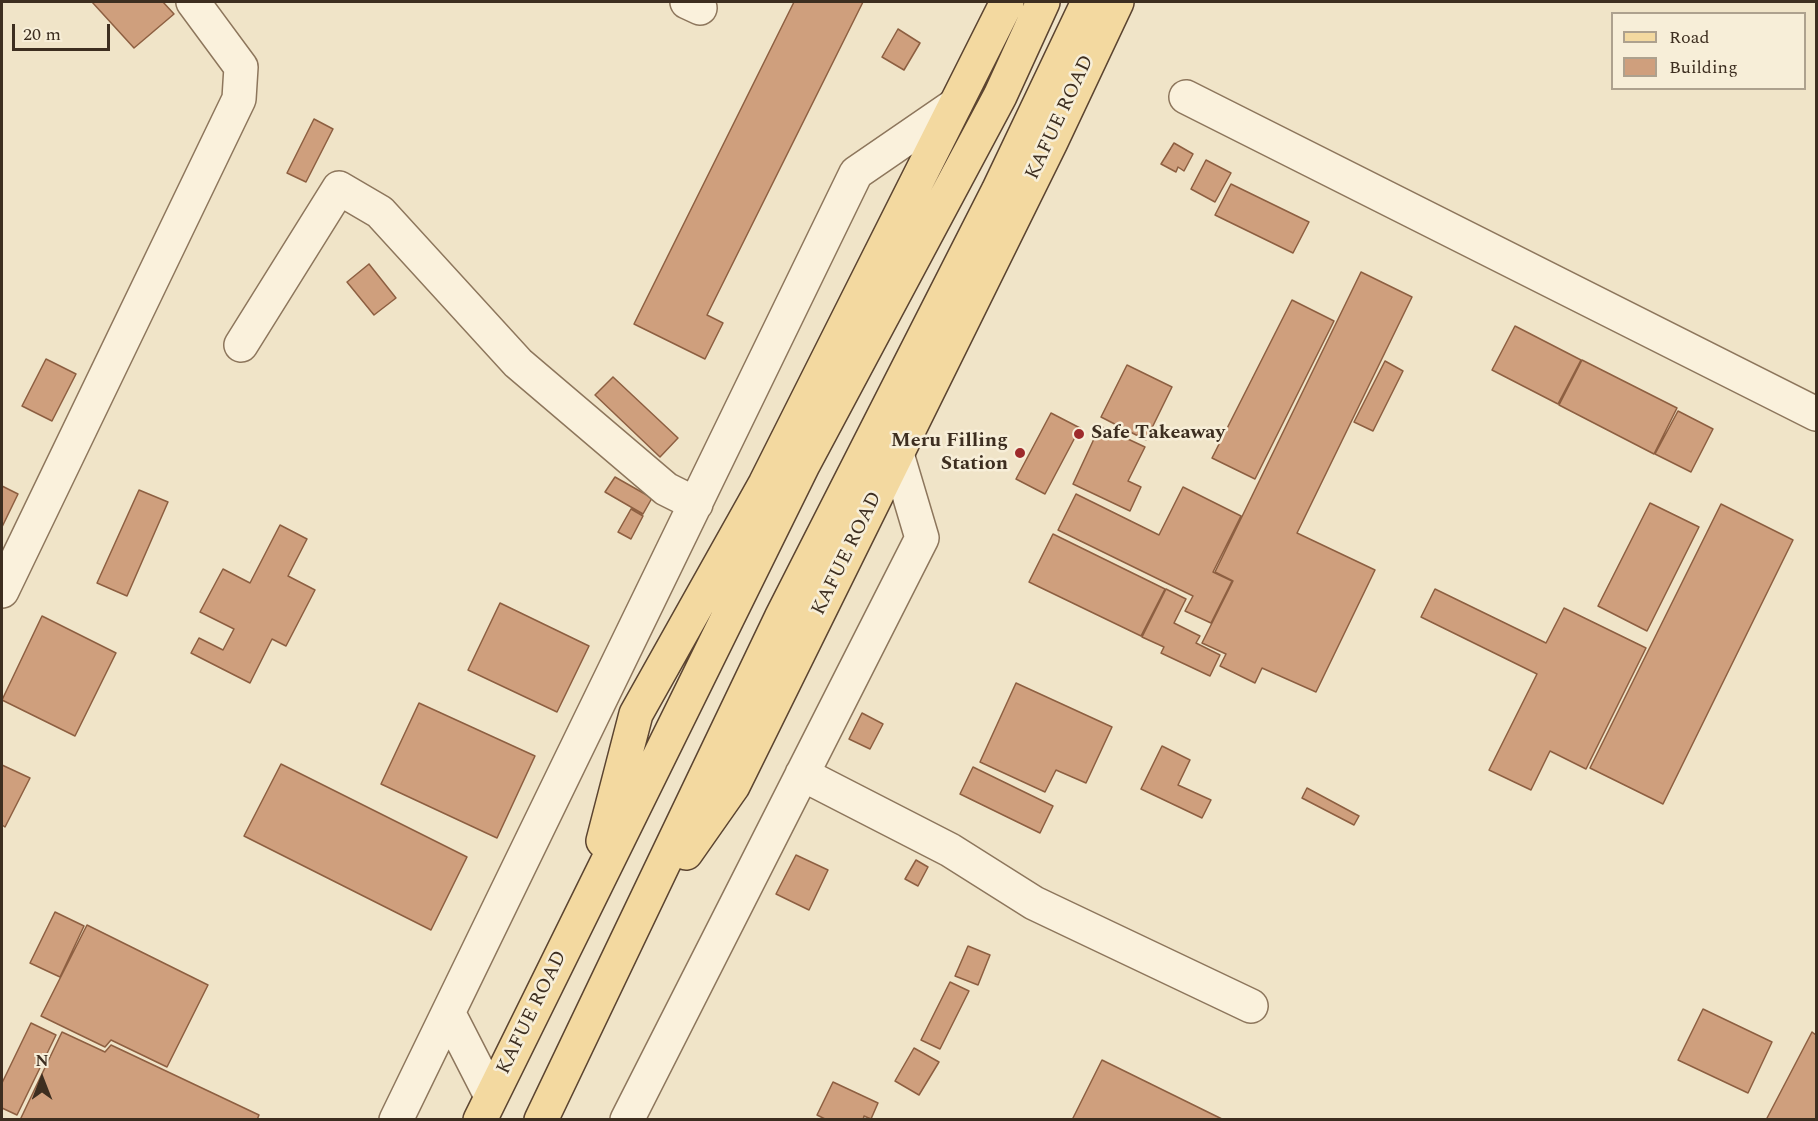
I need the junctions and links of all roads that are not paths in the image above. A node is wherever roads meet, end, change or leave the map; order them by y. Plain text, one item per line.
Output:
1 (193, 2) edge
2 (1007, 2) edge
3 (1043, 2) edge
4 (1088, 2) edge
5 (1117, 2) edge
6 (1186, 97) dead end
7 (955, 105) junction
8 (241, 345) dead end
9 (1816, 414) edge
10 (897, 453) junction
11 (696, 504) junction
12 (2, 591) edge
13 (802, 774) junction
14 (586, 906) junction
15 (632, 931) junction
16 (1251, 1006) dead end
17 (449, 1014) junction
18 (485, 1108) edge
19 (396, 1119) edge
20 (541, 1119) edge
21 (627, 1119) edge

1 - 12 street
2 - 7 main road, KAFUE ROAD
3 - 14 main road, KAFUE ROAD
4 - 15 main road, KAFUE ROAD
5 - 10 main road, KAFUE ROAD
6 - 9 street
7 - 11 street
7 - 14 main road, KAFUE ROAD
8 - 11 street
10 - 13 street
10 - 15 main road, KAFUE ROAD
11 - 17 street
13 - 16 street
13 - 21 street
14 - 18 main road, KAFUE ROAD
15 - 20 main road, KAFUE ROAD
17 - 18 street
17 - 19 street

